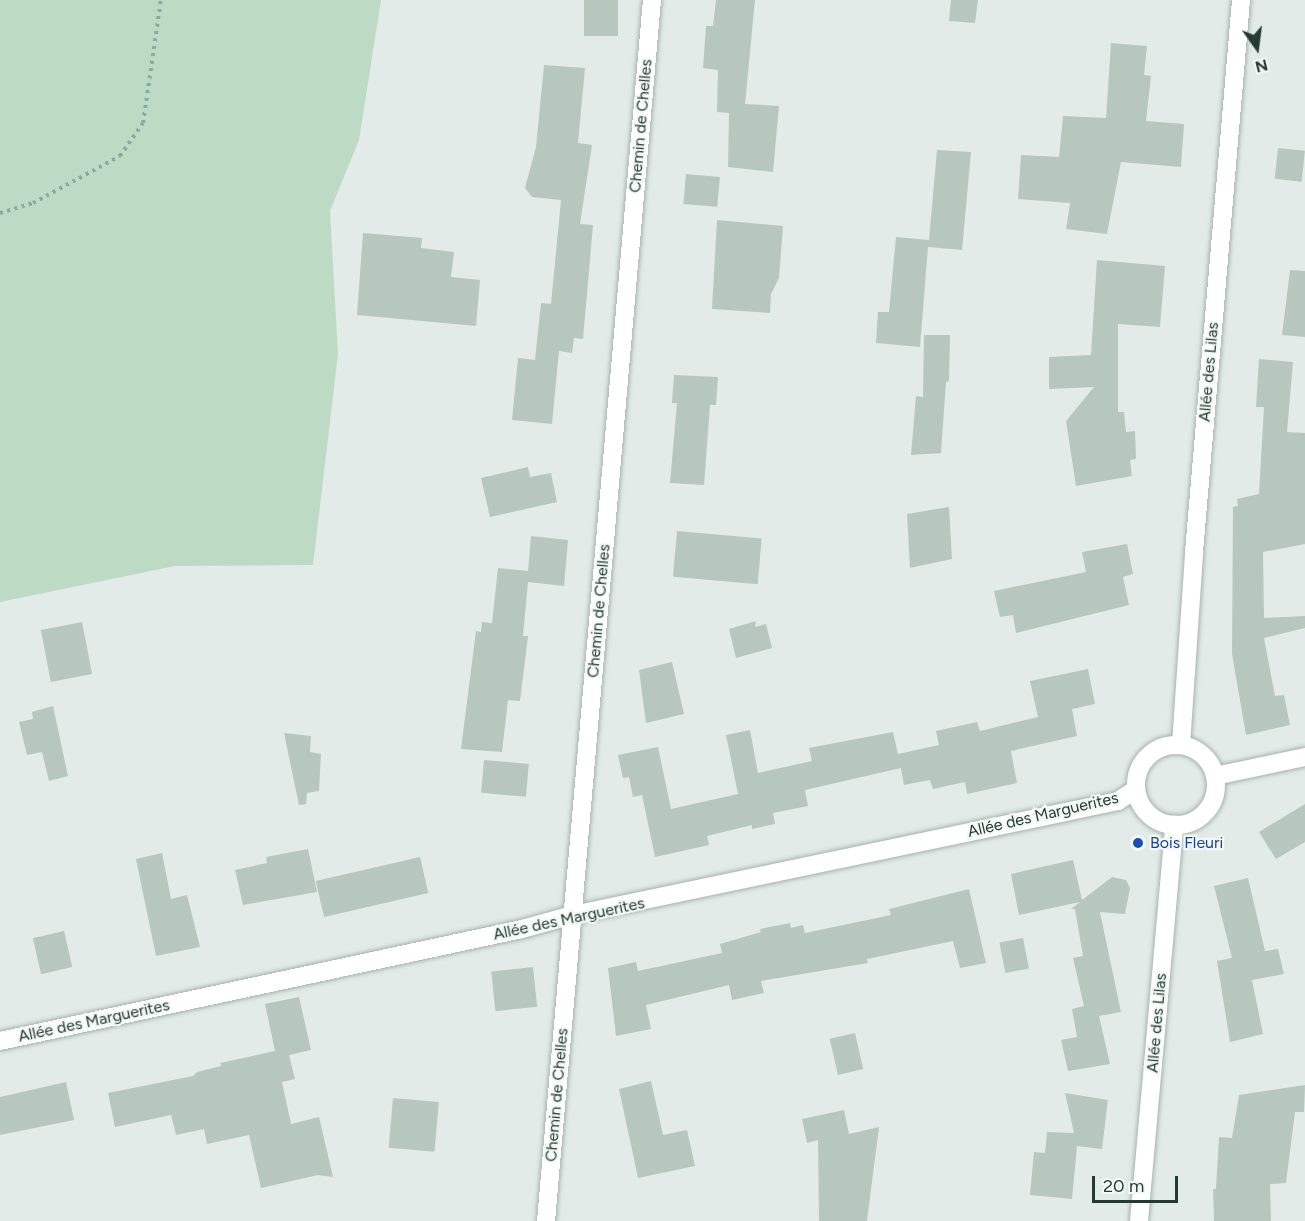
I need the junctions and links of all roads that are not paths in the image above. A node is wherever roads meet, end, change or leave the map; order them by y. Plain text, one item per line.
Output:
1 (652, 0) edge
2 (1241, 0) edge
3 (1182, 745) junction
4 (1305, 757) edge
5 (1215, 776) junction
6 (1135, 790) junction
7 (1174, 825) junction
8 (573, 915) junction
9 (0, 1041) edge
10 (546, 1221) edge
11 (1139, 1221) edge

1 - 8 street, Chemin de Chelles
2 - 3 street, Allée des Lilas
3 - 5 street
3 - 6 street
4 - 5 street
5 - 7 street
6 - 7 street
6 - 8 street, Allée des Marguerites
7 - 11 street, Allée des Lilas
8 - 9 street, Allée des Marguerites
8 - 10 street, Chemin de Chelles

